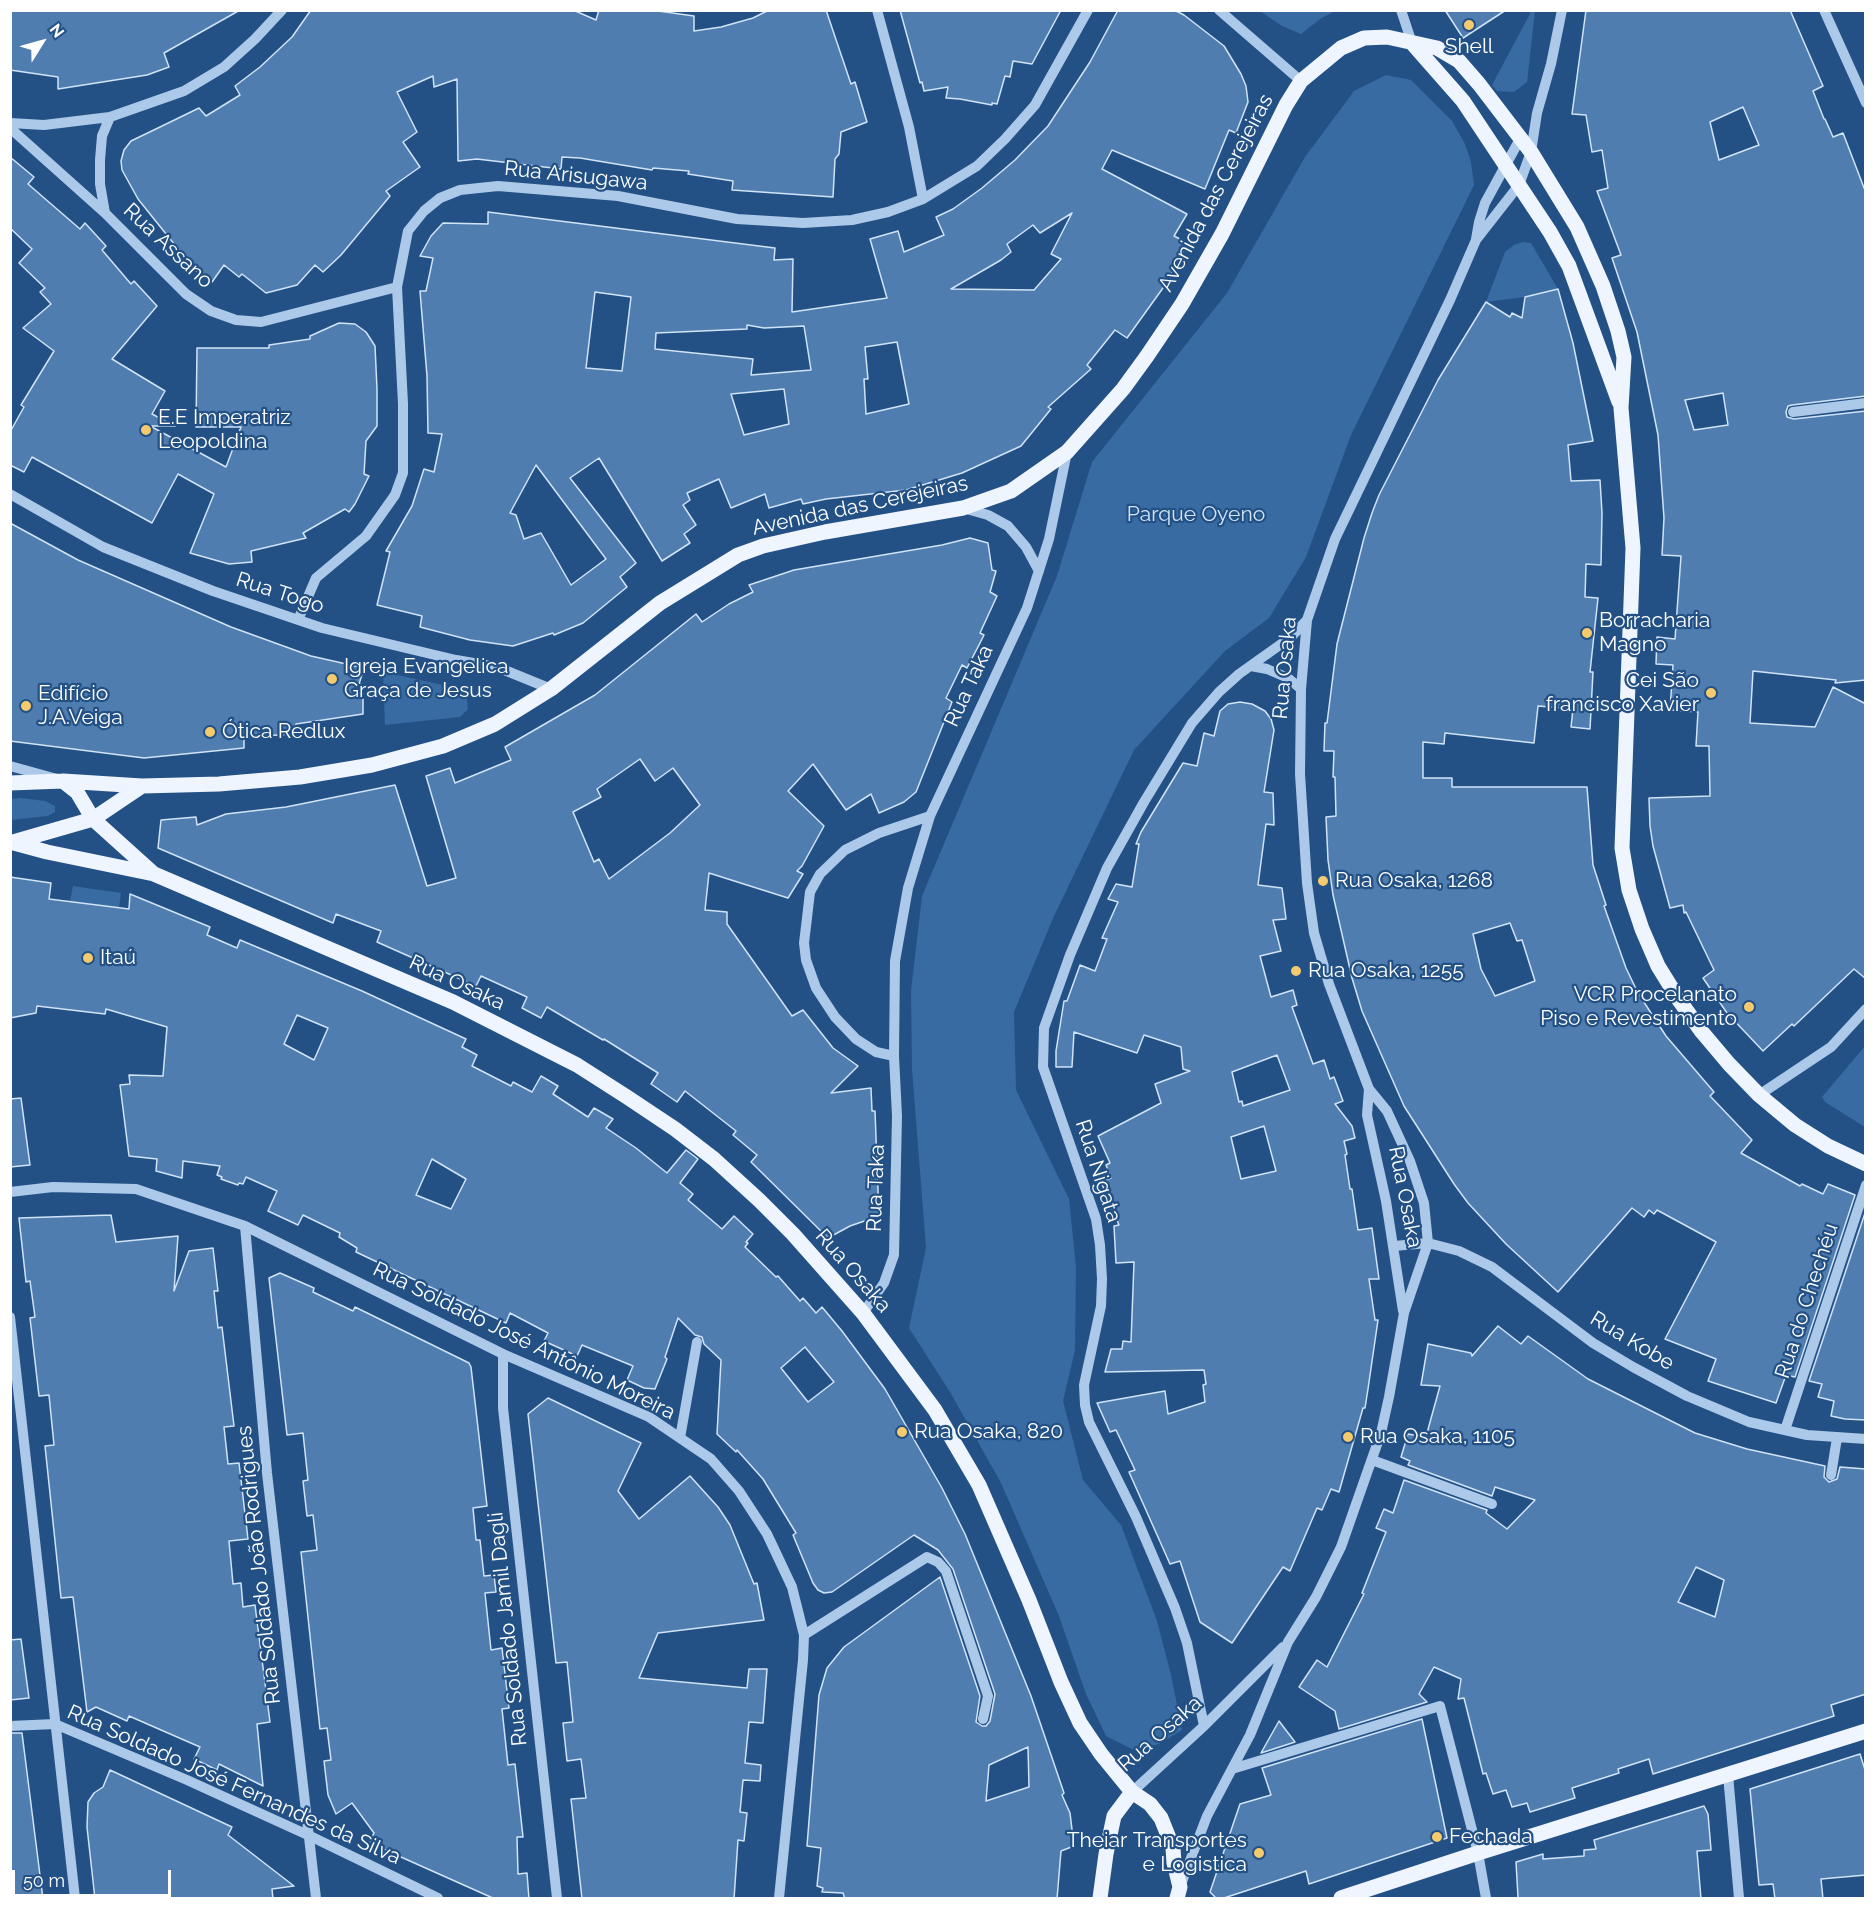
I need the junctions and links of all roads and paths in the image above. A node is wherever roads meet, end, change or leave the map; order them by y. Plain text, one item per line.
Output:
1 (282, 10) edge
2 (877, 10) edge
3 (1088, 10) edge
4 (1219, 10) edge
5 (1401, 10) edge
6 (1562, 10) edge
7 (1824, 10) edge
8 (1412, 43) junction
9 (1301, 81) junction
10 (1866, 103) edge
11 (110, 117) junction
12 (10, 123) edge
13 (10, 128) edge
14 (1520, 139) junction
15 (1531, 152) junction
16 (1506, 166) junction
17 (1520, 185) junction
18 (923, 199) junction
19 (105, 213) junction
20 (1476, 240) junction
21 (397, 287) junction
22 (1866, 403) edge
23 (1621, 408) junction
24 (1793, 412) dead end
25 (1067, 452) junction
26 (10, 494) edge
27 (963, 508) junction
28 (1039, 571) junction
29 (298, 620) junction
30 (1307, 620) junction
31 (1251, 666) junction
32 (1301, 689) junction
33 (550, 690) junction
34 (10, 766) edge
35 (63, 781) junction
36 (10, 783) edge
37 (142, 786) junction
38 (930, 816) junction
39 (93, 819) junction
40 (12, 842) edge
41 (154, 874) junction
42 (1866, 1010) edge
43 (894, 1056) junction
44 (1369, 1089) junction
45 (1759, 1095) junction
46 (1866, 1164) edge
47 (1866, 1185) edge
48 (10, 1192) edge
49 (245, 1226) junction
50 (1428, 1243) junction
51 (1394, 1246) junction
52 (863, 1313) junction
53 (1404, 1313) junction
54 (10, 1317) edge
55 (697, 1342) dead end
56 (503, 1354) junction
57 (1785, 1430) junction
58 (680, 1438) junction
59 (1837, 1438) junction
60 (1866, 1439) edge
61 (1372, 1460) junction
62 (1831, 1475) dead end
63 (1492, 1504) dead end
64 (804, 1635) junction
65 (1288, 1642) junction
66 (983, 1719) dead end
67 (55, 1724) junction
68 (10, 1726) edge
69 (1204, 1726) junction
70 (1866, 1731) edge
71 (1232, 1769) junction
72 (1728, 1774) junction
73 (1132, 1792) junction
74 (310, 1836) junction
75 (1478, 1853) junction
76 (1179, 1893) edge
77 (75, 1899) edge
78 (316, 1899) edge
79 (438, 1899) edge
80 (557, 1899) edge
81 (779, 1899) edge
82 (1100, 1899) edge
83 (1341, 1899) edge
84 (1486, 1899) edge
85 (1739, 1899) edge

1 - 11 street
2 - 18 street
3 - 18 street, Rua Arisugawa
4 - 9 street
5 - 8 street
6 - 15 street, Rua Osaka
7 - 10 street
8 - 9 main road, Avenida das Cerejeiras
8 - 14 main road, Avenida das Cerejeiras
8 - 16 main road, Avenida das Cerejeiras
9 - 25 main road, Avenida das Cerejeiras
11 - 12 street
11 - 19 street
13 - 19 street, Rua Assano
14 - 15 main road, Avenida das Cerejeiras
14 - 16 street, Rua Osaka
15 - 17 street, Rua Osaka
15 - 23 main road, Avenida das Cerejeiras
16 - 17 main road, Avenida das Cerejeiras
16 - 20 street, Rua Osaka
17 - 20 street, Rua Osaka
17 - 23 main road, Avenida das Cerejeiras
18 - 21 street, Rua Arisugawa
19 - 21 street, Rua Assano
20 - 30 street, Rua Osaka
21 - 29 street, Rua Arisugawa
22 - 24 street
23 - 45 main road, Avenida das Cerejeiras
25 - 27 main road, Avenida das Cerejeiras
25 - 28 street, Rua Taka
26 - 29 street, Rua Togo
27 - 28 street
27 - 33 main road, Avenida das Cerejeiras
28 - 38 street, Rua Taka
29 - 33 street, Rua Togo
30 - 31 street, Rua Nigata
30 - 32 street, Rua Osaka
31 - 32 street
31 - 69 street, Rua Nigata
32 - 44 street, Rua Osaka
33 - 37 main road, Avenida das Cerejeiras
34 - 35 street
35 - 36 main road, Avenida das Cerejeiras
35 - 37 main road, Avenida das Cerejeiras
35 - 39 main road
37 - 39 main road
38 - 43 street, Rua Taka
38 - 43 street
39 - 40 main road
39 - 41 main road
40 - 41 main road
41 - 52 main road, Rua Osaka
42 - 45 street
43 - 52 street, Rua Taka
44 - 50 street, Rua Osaka
44 - 51 street, Rua Osaka
45 - 46 main road, Avenida das Cerejeiras
47 - 57 street, Rua do Chechéu
48 - 49 street, Rua Soldado José Antônio Moreira
49 - 56 street, Rua Soldado José Antônio Moreira
49 - 74 street, Rua Soldado João Rodrigues
50 - 51 street, Rua Kobe
50 - 53 street, Rua Osaka
50 - 57 street, Rua Kobe
51 - 53 street, Rua Osaka
52 - 73 main road, Rua Osaka
53 - 61 street, Rua Osaka
54 - 67 street
55 - 58 street
56 - 58 street, Rua Soldado José Antônio Moreira
56 - 80 street, Rua Soldado Jamil Dagli
57 - 59 street, Rua Kobe
58 - 64 street, Rua Soldado José Antônio Moreira
59 - 60 street, Rua Kobe
59 - 62 street
61 - 63 street
61 - 65 street, Rua Osaka
64 - 66 street
64 - 81 street, Rua Soldado José Antônio Moreira
65 - 69 street, Rua Osaka
65 - 71 street, Rua Osaka
67 - 68 street, Rua Soldado José Fernandes da Silva
67 - 74 street, Rua Soldado José Fernandes da Silva
67 - 77 street
69 - 73 street, Rua Osaka
70 - 72 main road
71 - 75 street
71 - 76 street, Rua Osaka
72 - 75 main road
72 - 85 street
73 - 76 main road
73 - 82 main road
74 - 78 street, Rua Soldado João Rodrigues
74 - 79 street, Rua Soldado José Fernandes da Silva
75 - 83 main road
75 - 84 street

